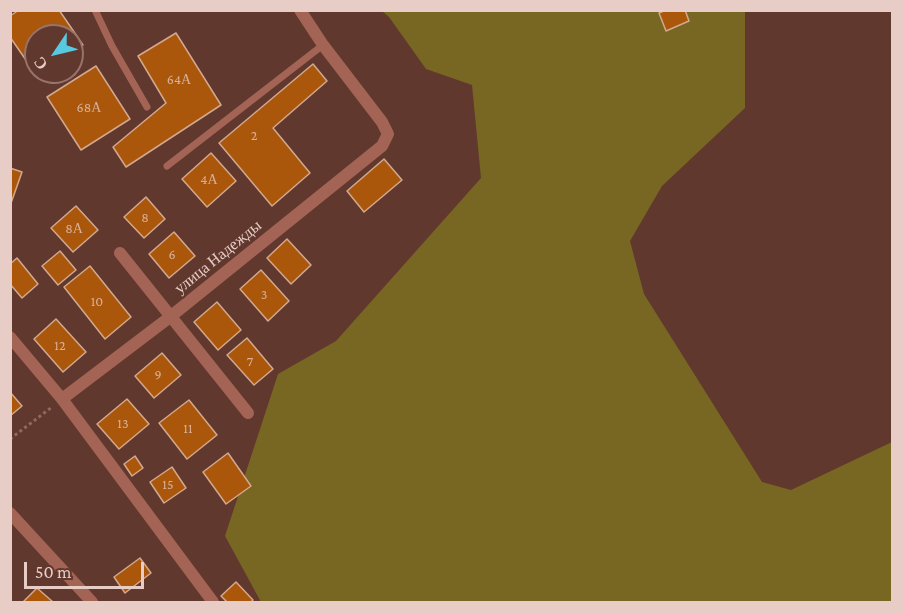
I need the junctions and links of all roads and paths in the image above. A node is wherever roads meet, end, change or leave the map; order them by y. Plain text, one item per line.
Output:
1 (95, 10) edge
2 (300, 10) edge
3 (323, 45) junction
4 (147, 107) dead end
5 (167, 166) dead end
6 (120, 253) dead end
7 (170, 317) junction
8 (10, 337) edge
9 (62, 399) junction
10 (248, 413) dead end
11 (10, 440) edge
12 (10, 513) edge
13 (92, 603) edge
14 (213, 603) edge

1 - 4 lane
2 - 3 street
3 - 5 lane
3 - 7 street, улица Надежды
6 - 7 street
7 - 9 street, улица Надежды
7 - 10 street
8 - 9 street
9 - 11 path
9 - 14 street
12 - 13 street

